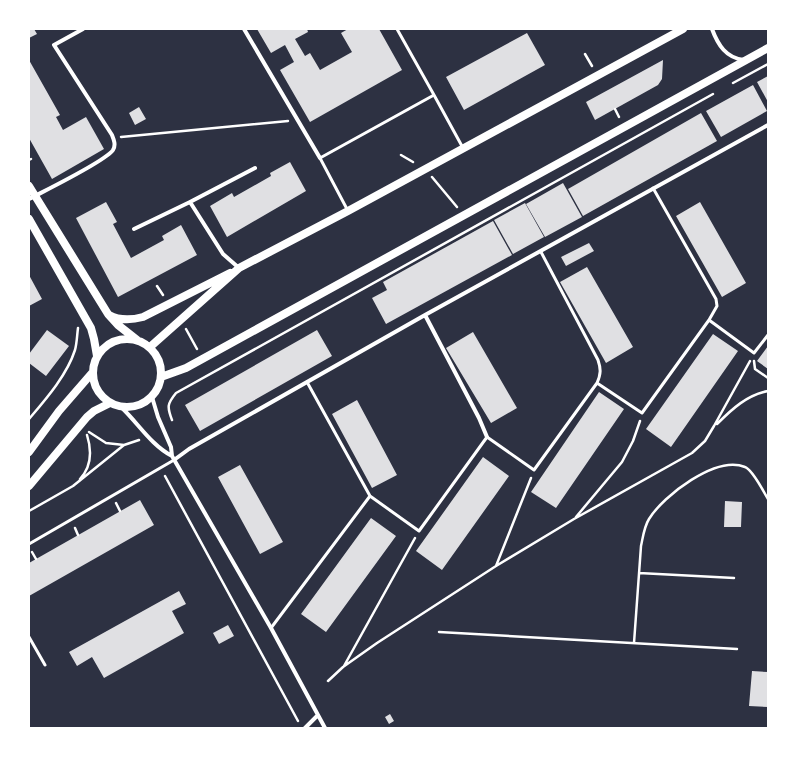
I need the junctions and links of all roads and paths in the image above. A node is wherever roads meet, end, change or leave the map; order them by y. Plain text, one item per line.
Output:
1 (84, 29) edge
2 (244, 29) edge
3 (397, 29) edge
4 (683, 29) edge
5 (712, 29) edge
6 (768, 48) edge
7 (747, 60) junction
8 (768, 64) edge
9 (726, 86) dead end
10 (720, 90) dead end
11 (434, 95) junction
12 (297, 120) junction
13 (768, 125) edge
14 (113, 137) junction
15 (464, 149) junction
16 (401, 155) dead end
17 (320, 158) junction
18 (255, 168) dead end
19 (425, 170) junction
20 (29, 186) edge
21 (654, 188) junction
22 (32, 197) edge
23 (190, 202) junction
24 (348, 211) junction
25 (464, 215) junction
26 (29, 219) edge
27 (474, 227) junction
28 (134, 229) dead end
29 (541, 252) junction
30 (240, 268) junction
31 (108, 314) junction
32 (425, 315) junction
33 (709, 320) junction
34 (76, 322) dead end
35 (768, 335) edge
36 (138, 341) junction
37 (150, 347) junction
38 (754, 353) junction
39 (97, 356) junction
40 (92, 374) junction
41 (161, 377) junction
42 (768, 378) edge
43 (308, 382) junction
44 (597, 383) junction
45 (768, 391) edge
46 (152, 397) junction
47 (110, 403) junction
48 (121, 407) junction
49 (642, 413) junction
50 (29, 419) edge
51 (80, 425) junction
52 (162, 426) junction
53 (714, 426) junction
54 (147, 435) junction
55 (487, 437) junction
56 (139, 440) junction
57 (143, 446) dead end
58 (29, 452) edge
59 (173, 458) junction
60 (160, 468) junction
61 (534, 470) junction
62 (29, 486) edge
63 (73, 486) junction
64 (370, 496) junction
65 (768, 499) edge
66 (29, 511) edge
67 (574, 519) junction
68 (421, 527) junction
69 (29, 544) edge
70 (496, 566) junction
71 (639, 573) junction
72 (734, 578) dead end
73 (271, 628) junction
74 (439, 632) dead end
75 (29, 637) edge
76 (634, 643) junction
77 (737, 649) dead end
78 (45, 665) dead end
79 (343, 667) junction
80 (328, 681) dead end
81 (318, 715) junction
82 (303, 728) edge
83 (325, 728) edge

1 - 14 street
2 - 12 street
3 - 11 lane
4 - 15 main road
5 - 7 street
6 - 7 main road
7 - 25 main road
8 - 9 path
10 - 27 path
11 - 15 lane
11 - 17 lane
12 - 14 path
12 - 17 street
13 - 21 street
14 - 22 street
15 - 19 main road
16 - 19 path
17 - 24 lane
18 - 23 street
19 - 24 main road
19 - 25 path
20 - 22 main road
21 - 29 street
21 - 33 lane
22 - 31 main road
23 - 28 street
23 - 30 street
24 - 30 main road
25 - 27 path
25 - 41 main road
26 - 39 main road
27 - 52 path
29 - 32 street
29 - 44 lane
30 - 31 main road
30 - 37 main road
31 - 36 main road
32 - 43 street
32 - 55 street
33 - 38 lane
33 - 49 lane
34 - 50 path
35 - 38 lane
36 - 37 main road
36 - 39 main road
37 - 41 main road
38 - 42 path
38 - 53 path
39 - 40 main road
40 - 47 main road
40 - 58 main road
41 - 46 main road
43 - 59 street
43 - 64 lane
44 - 49 lane
44 - 61 lane
45 - 53 path
46 - 48 main road
46 - 52 street
47 - 48 main road
47 - 51 main road
48 - 54 street
49 - 67 path
51 - 62 main road
51 - 63 path
52 - 59 street
53 - 67 path
54 - 56 path
54 - 59 street
55 - 61 lane
55 - 68 lane
56 - 57 path
56 - 63 path
59 - 60 lane
59 - 73 street
60 - 69 lane
60 - 82 path
61 - 70 path
63 - 66 path
64 - 68 lane
64 - 73 lane
65 - 71 path
67 - 70 path
68 - 79 path
70 - 79 path
71 - 72 path
71 - 76 path
73 - 81 street
74 - 76 path
75 - 78 lane
76 - 77 path
79 - 80 path
81 - 82 street
81 - 83 street

